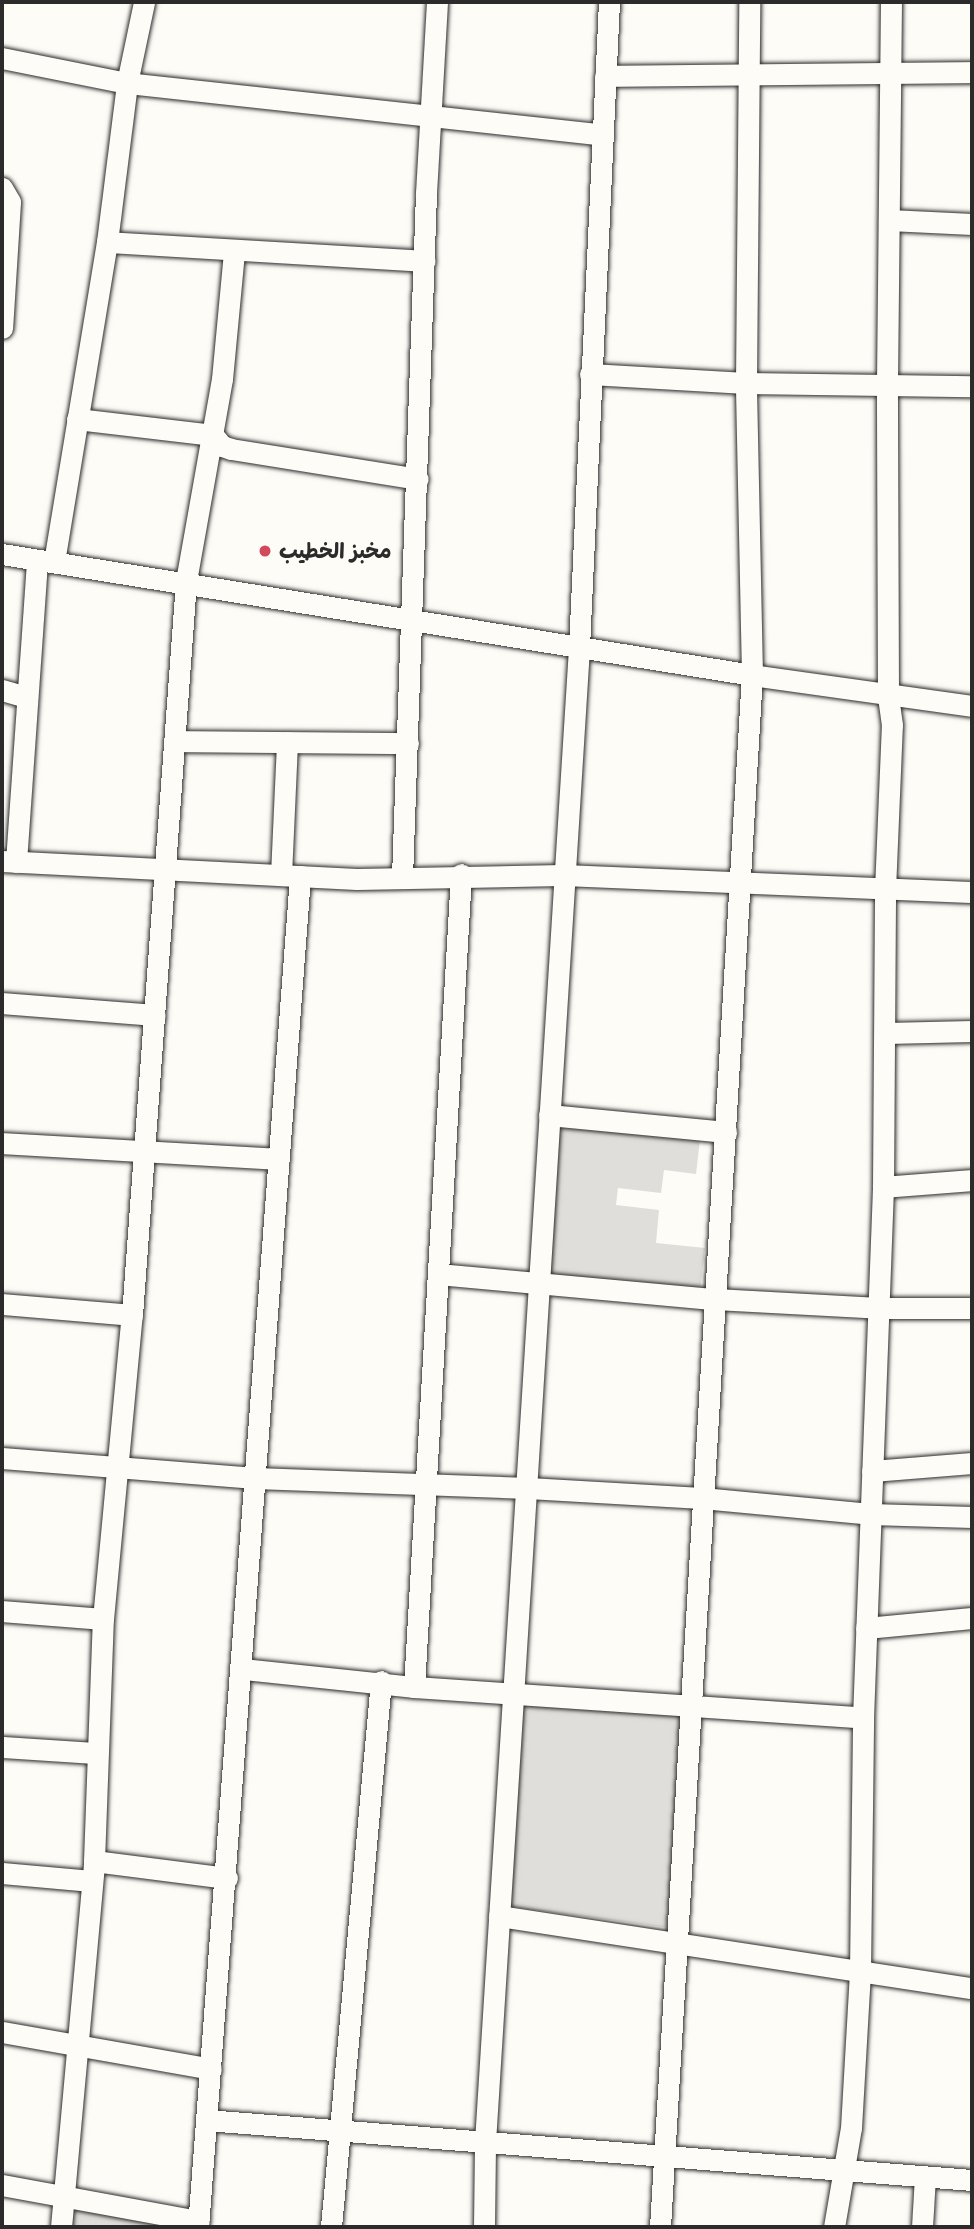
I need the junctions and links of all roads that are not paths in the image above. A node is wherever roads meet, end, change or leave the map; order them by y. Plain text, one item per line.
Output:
1 (144, 2) edge
2 (437, 2) edge
3 (609, 2) edge
4 (750, 2) edge
5 (891, 2) edge
6 (2, 58) edge
7 (892, 69) junction
8 (972, 72) edge
9 (749, 74) junction
10 (605, 76) junction
11 (127, 83) junction
12 (429, 114) junction
13 (600, 134) junction
14 (2, 188) edge
15 (889, 220) junction
16 (972, 224) edge
17 (107, 242) junction
18 (234, 251) junction
19 (424, 261) junction
20 (2, 328) edge
21 (590, 374) junction
22 (746, 383) junction
23 (887, 383) junction
24 (972, 386) edge
25 (77, 419) junction
26 (213, 435) junction
27 (418, 479) junction
28 (2, 554) edge
29 (46, 562) junction
30 (186, 581) junction
31 (413, 620) junction
32 (579, 647) junction
33 (752, 675) junction
34 (2, 690) edge
35 (888, 695) junction
36 (27, 697) junction
37 (972, 706) edge
38 (174, 741) junction
39 (287, 742) junction
40 (408, 743) junction
41 (9, 862) edge
42 (167, 871) junction
43 (461, 874) junction
44 (562, 874) junction
45 (290, 875) junction
46 (402, 877) junction
47 (741, 883) junction
48 (885, 890) junction
49 (972, 892) edge
50 (2, 1003) edge
51 (155, 1015) junction
52 (972, 1031) edge
53 (886, 1033) junction
54 (549, 1115) junction
55 (726, 1132) junction
56 (2, 1143) edge
57 (143, 1150) junction
58 (279, 1159) junction
59 (972, 1180) edge
60 (883, 1187) junction
61 (438, 1275) junction
62 (539, 1283) junction
63 (715, 1299) junction
64 (2, 1304) edge
65 (879, 1308) junction
66 (972, 1308) edge
67 (132, 1315) junction
68 (2, 1458) edge
69 (972, 1463) edge
70 (117, 1469) junction
71 (872, 1471) junction
72 (254, 1478) junction
73 (426, 1485) junction
74 (528, 1488) junction
75 (702, 1497) junction
76 (870, 1514) junction
77 (972, 1517) edge
78 (2, 1611) edge
79 (972, 1618) edge
80 (103, 1619) junction
81 (866, 1628) junction
82 (243, 1669) junction
83 (381, 1681) junction
84 (414, 1687) junction
85 (515, 1694) junction
86 (688, 1703) junction
87 (863, 1718) junction
88 (2, 1748) edge
89 (96, 1753) junction
90 (93, 1871) junction
91 (2, 1873) edge
92 (227, 1878) junction
93 (499, 1916) junction
94 (676, 1945) junction
95 (860, 1972) junction
96 (972, 1988) edge
97 (2, 2032) edge
98 (80, 2044) junction
99 (211, 2069) junction
100 (206, 2120) junction
101 (338, 2129) junction
102 (485, 2142) junction
103 (666, 2158) junction
104 (845, 2172) junction
105 (925, 2177) junction
106 (972, 2180) edge
107 (2, 2185) edge
108 (65, 2196) junction
109 (198, 2224) edge
110 (61, 2227) edge
111 (331, 2227) edge
112 (484, 2227) edge
113 (660, 2227) edge
114 (834, 2227) edge
115 (922, 2227) edge

1 - 11 street
2 - 12 street
3 - 10 street
4 - 9 street
5 - 7 street
6 - 11 street
7 - 8 street
7 - 9 street
7 - 15 street
9 - 10 street
9 - 22 street
10 - 13 street
11 - 12 street
11 - 17 street
12 - 13 street
12 - 19 street
13 - 21 street
14 - 20 street
15 - 16 street
15 - 23 street
17 - 18 street
17 - 25 street
18 - 19 street
18 - 26 street
19 - 27 street
21 - 22 street
21 - 32 street
22 - 23 street
22 - 33 street
23 - 24 street
23 - 35 street
25 - 26 street
25 - 29 street
26 - 27 street
26 - 30 street
27 - 31 street
28 - 29 street
29 - 30 street
29 - 36 street
30 - 31 street
30 - 38 street
31 - 32 street
31 - 40 street
32 - 33 street
32 - 44 street
33 - 35 street
33 - 47 street
34 - 36 street
35 - 37 street
35 - 48 street
36 - 41 street
38 - 39 street
38 - 42 street
39 - 40 street
39 - 45 street
40 - 46 street
41 - 42 street
42 - 45 street
42 - 51 street
43 - 44 street
43 - 46 street
43 - 61 street
44 - 47 street
44 - 54 street
45 - 46 street
45 - 58 street
47 - 48 street
47 - 55 street
48 - 49 street
48 - 53 street
50 - 51 street
51 - 57 street
52 - 53 street
53 - 60 street
54 - 55 street
54 - 62 street
55 - 63 street
56 - 57 street
57 - 58 street
57 - 67 street
58 - 72 street
59 - 60 street
60 - 65 street
61 - 62 street
61 - 73 street
62 - 63 street
62 - 74 street
63 - 65 street
63 - 75 street
64 - 67 street
65 - 66 street
65 - 71 street
67 - 70 street
68 - 70 street
69 - 71 street
70 - 72 street
70 - 80 street
71 - 76 street
72 - 73 street
72 - 82 street
73 - 74 street
73 - 84 street
74 - 75 street
74 - 85 street
75 - 76 street
75 - 86 street
76 - 77 street
76 - 81 street
78 - 80 street
79 - 81 street
80 - 89 street
81 - 87 street
82 - 83 street
82 - 92 street
83 - 84 street
83 - 101 street
84 - 85 street
85 - 86 street
85 - 93 street
86 - 87 street
86 - 94 street
87 - 95 street
88 - 89 street
89 - 90 street
90 - 91 street
90 - 92 street
90 - 98 street
92 - 99 street
93 - 94 street
93 - 102 street
94 - 95 street
94 - 103 street
95 - 96 street
95 - 104 street
97 - 98 street
98 - 99 street
98 - 108 street
99 - 100 street
100 - 101 street
100 - 109 street
101 - 102 street
101 - 111 street
102 - 103 street
102 - 112 street
103 - 104 street
103 - 113 street
104 - 105 street
104 - 114 street
105 - 106 street
105 - 115 street
107 - 108 street
108 - 109 street
108 - 110 street

